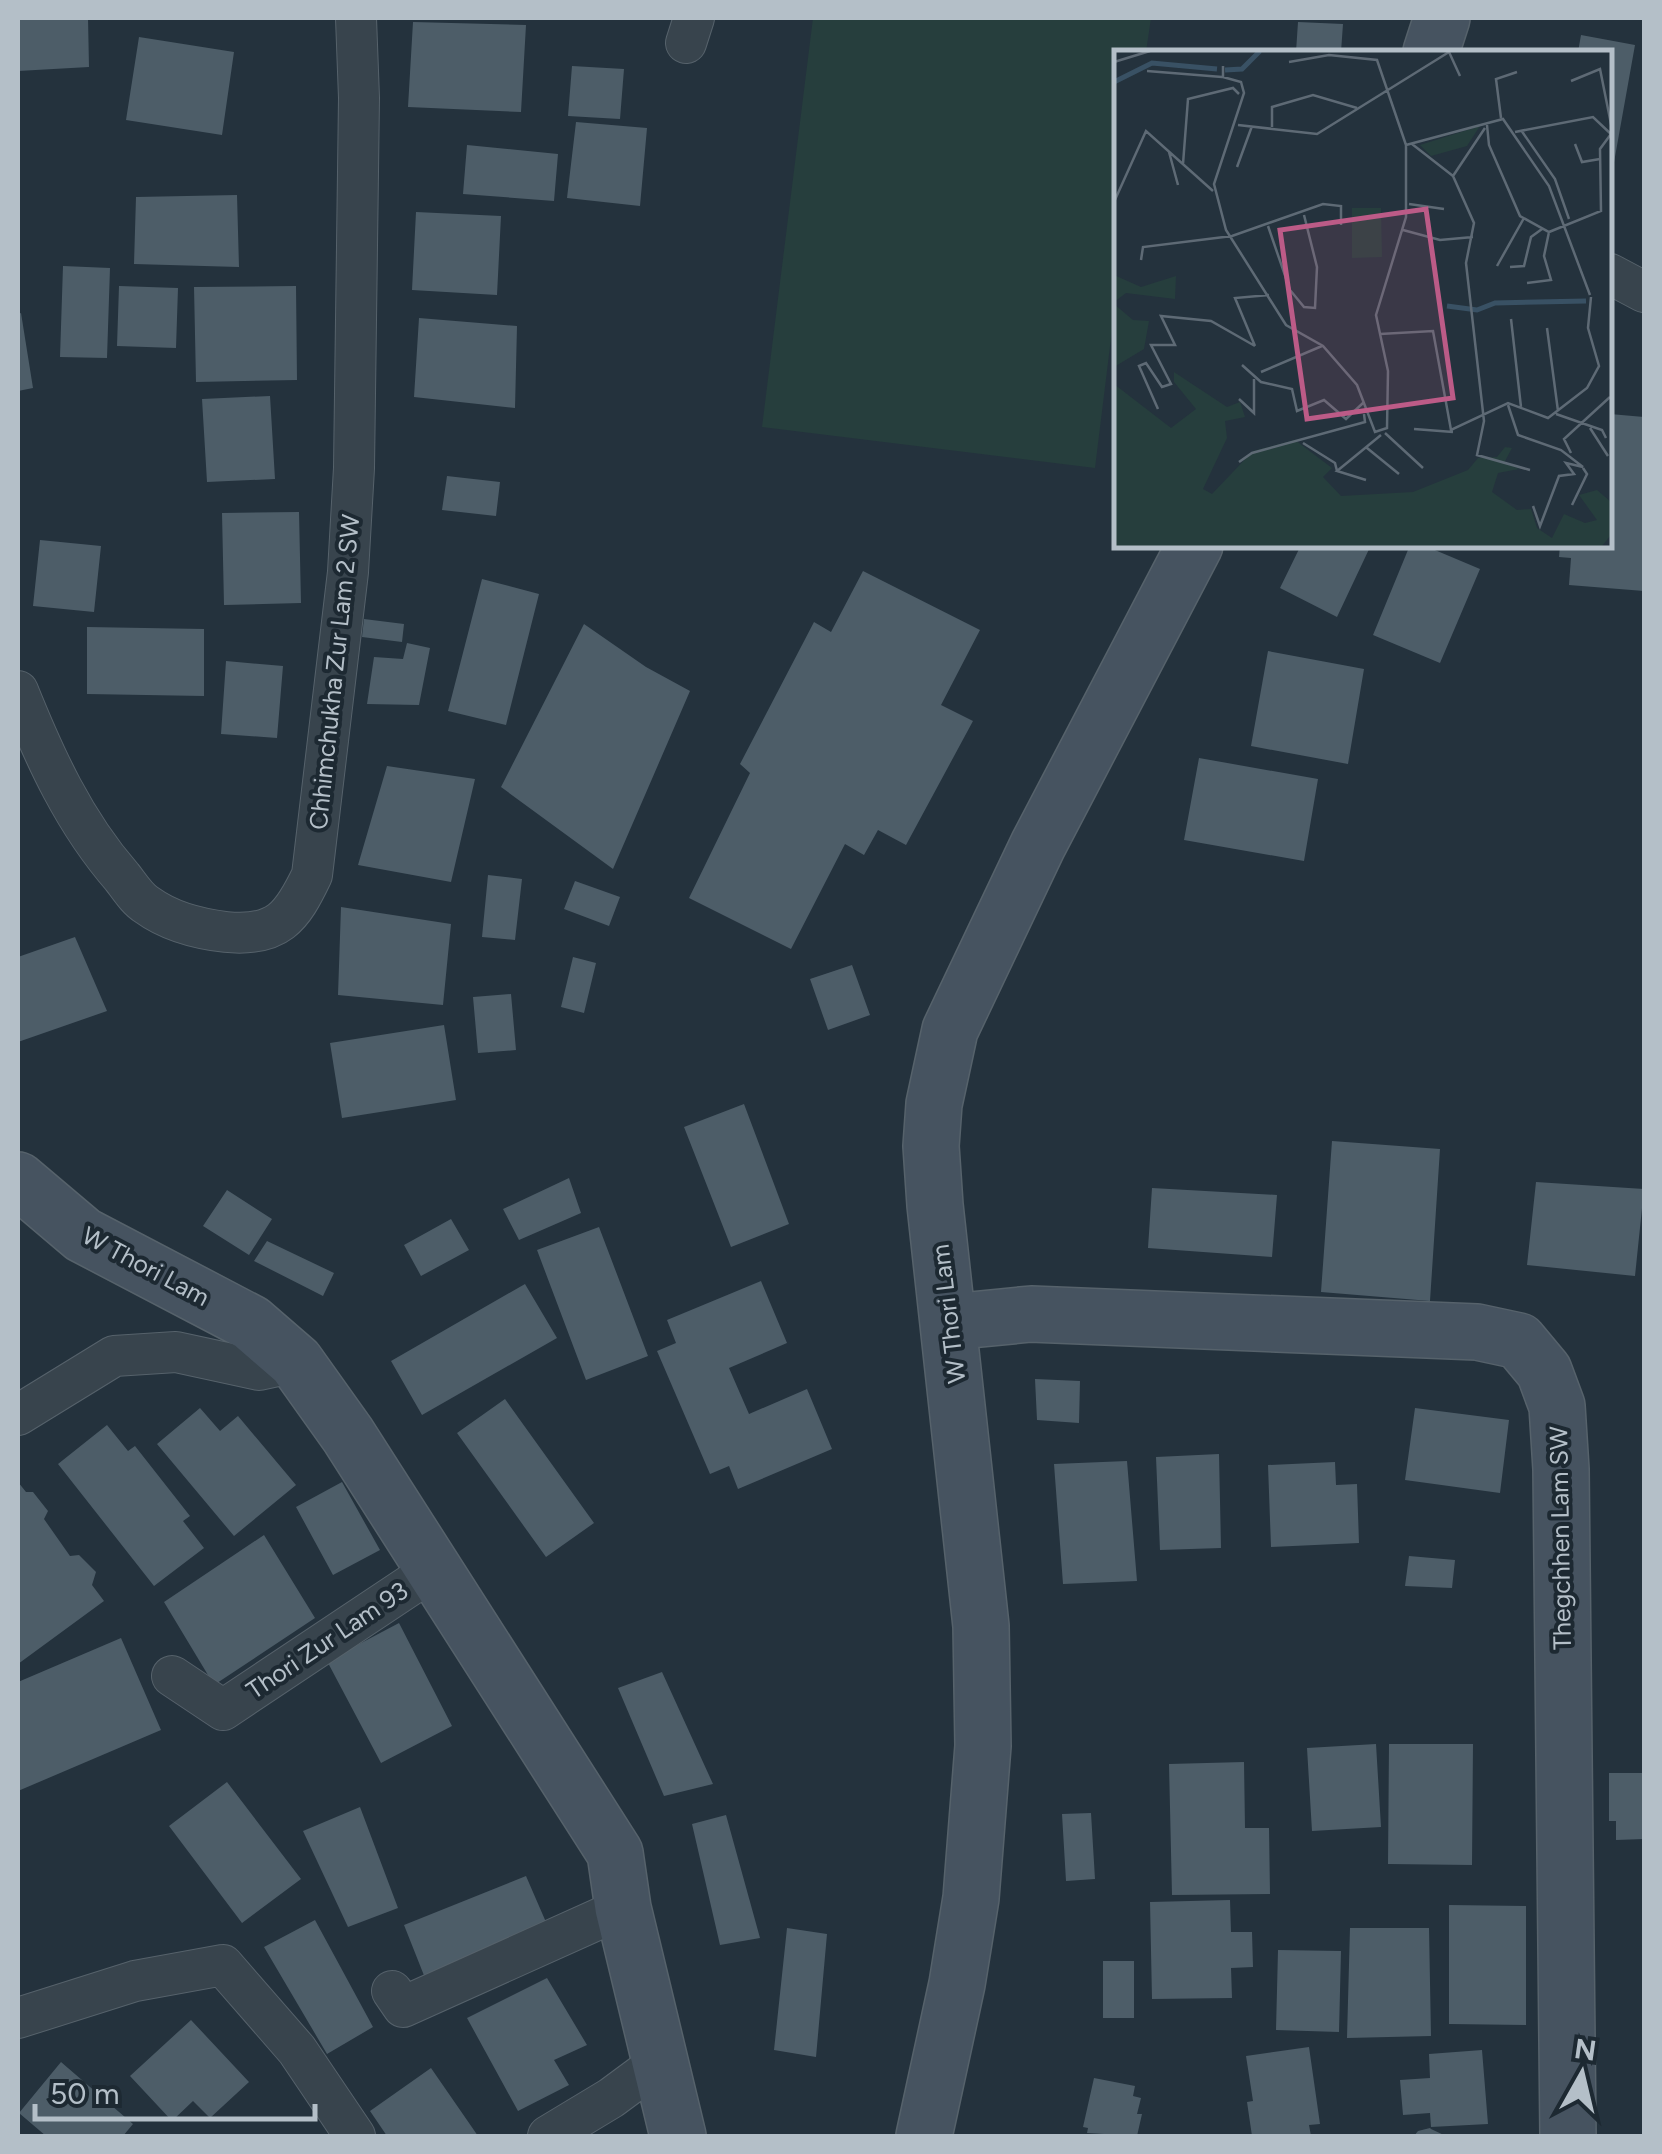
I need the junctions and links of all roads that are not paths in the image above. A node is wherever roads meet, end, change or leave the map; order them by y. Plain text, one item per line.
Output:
1 (356, 18) edge
2 (1442, 18) edge
3 (1432, 50) edge
4 (1612, 275) edge
5 (1644, 292) edge
6 (1193, 548) edge
7 (18, 691) edge
8 (18, 1180) edge
9 (950, 1322) junction
10 (296, 1362) junction
11 (18, 1415) edge
12 (433, 1570) junction
13 (172, 1676) dead end
14 (623, 1908) junction
15 (392, 1991) dead end
16 (18, 2018) edge
17 (661, 2060) junction
18 (355, 2136) edge
19 (548, 2136) edge
20 (678, 2136) edge
21 (924, 2136) edge
22 (1568, 2136) edge

1 - 7 street, Chhimchukha Zur Lam 2 SW
2 - 3 main road
4 - 5 street
6 - 9 main road, W Thori Lam
8 - 10 main road, W Thori Lam
9 - 21 main road, W Thori Lam
9 - 22 main road, Thegchhen Lam SW
10 - 11 street
10 - 12 main road, W Thori Lam
12 - 13 street, Thori Zur Lam 93
12 - 14 main road, W Thori Lam
14 - 15 street
14 - 17 main road, W Thori Lam
16 - 18 street
17 - 19 street
17 - 20 main road, W Thori Lam

